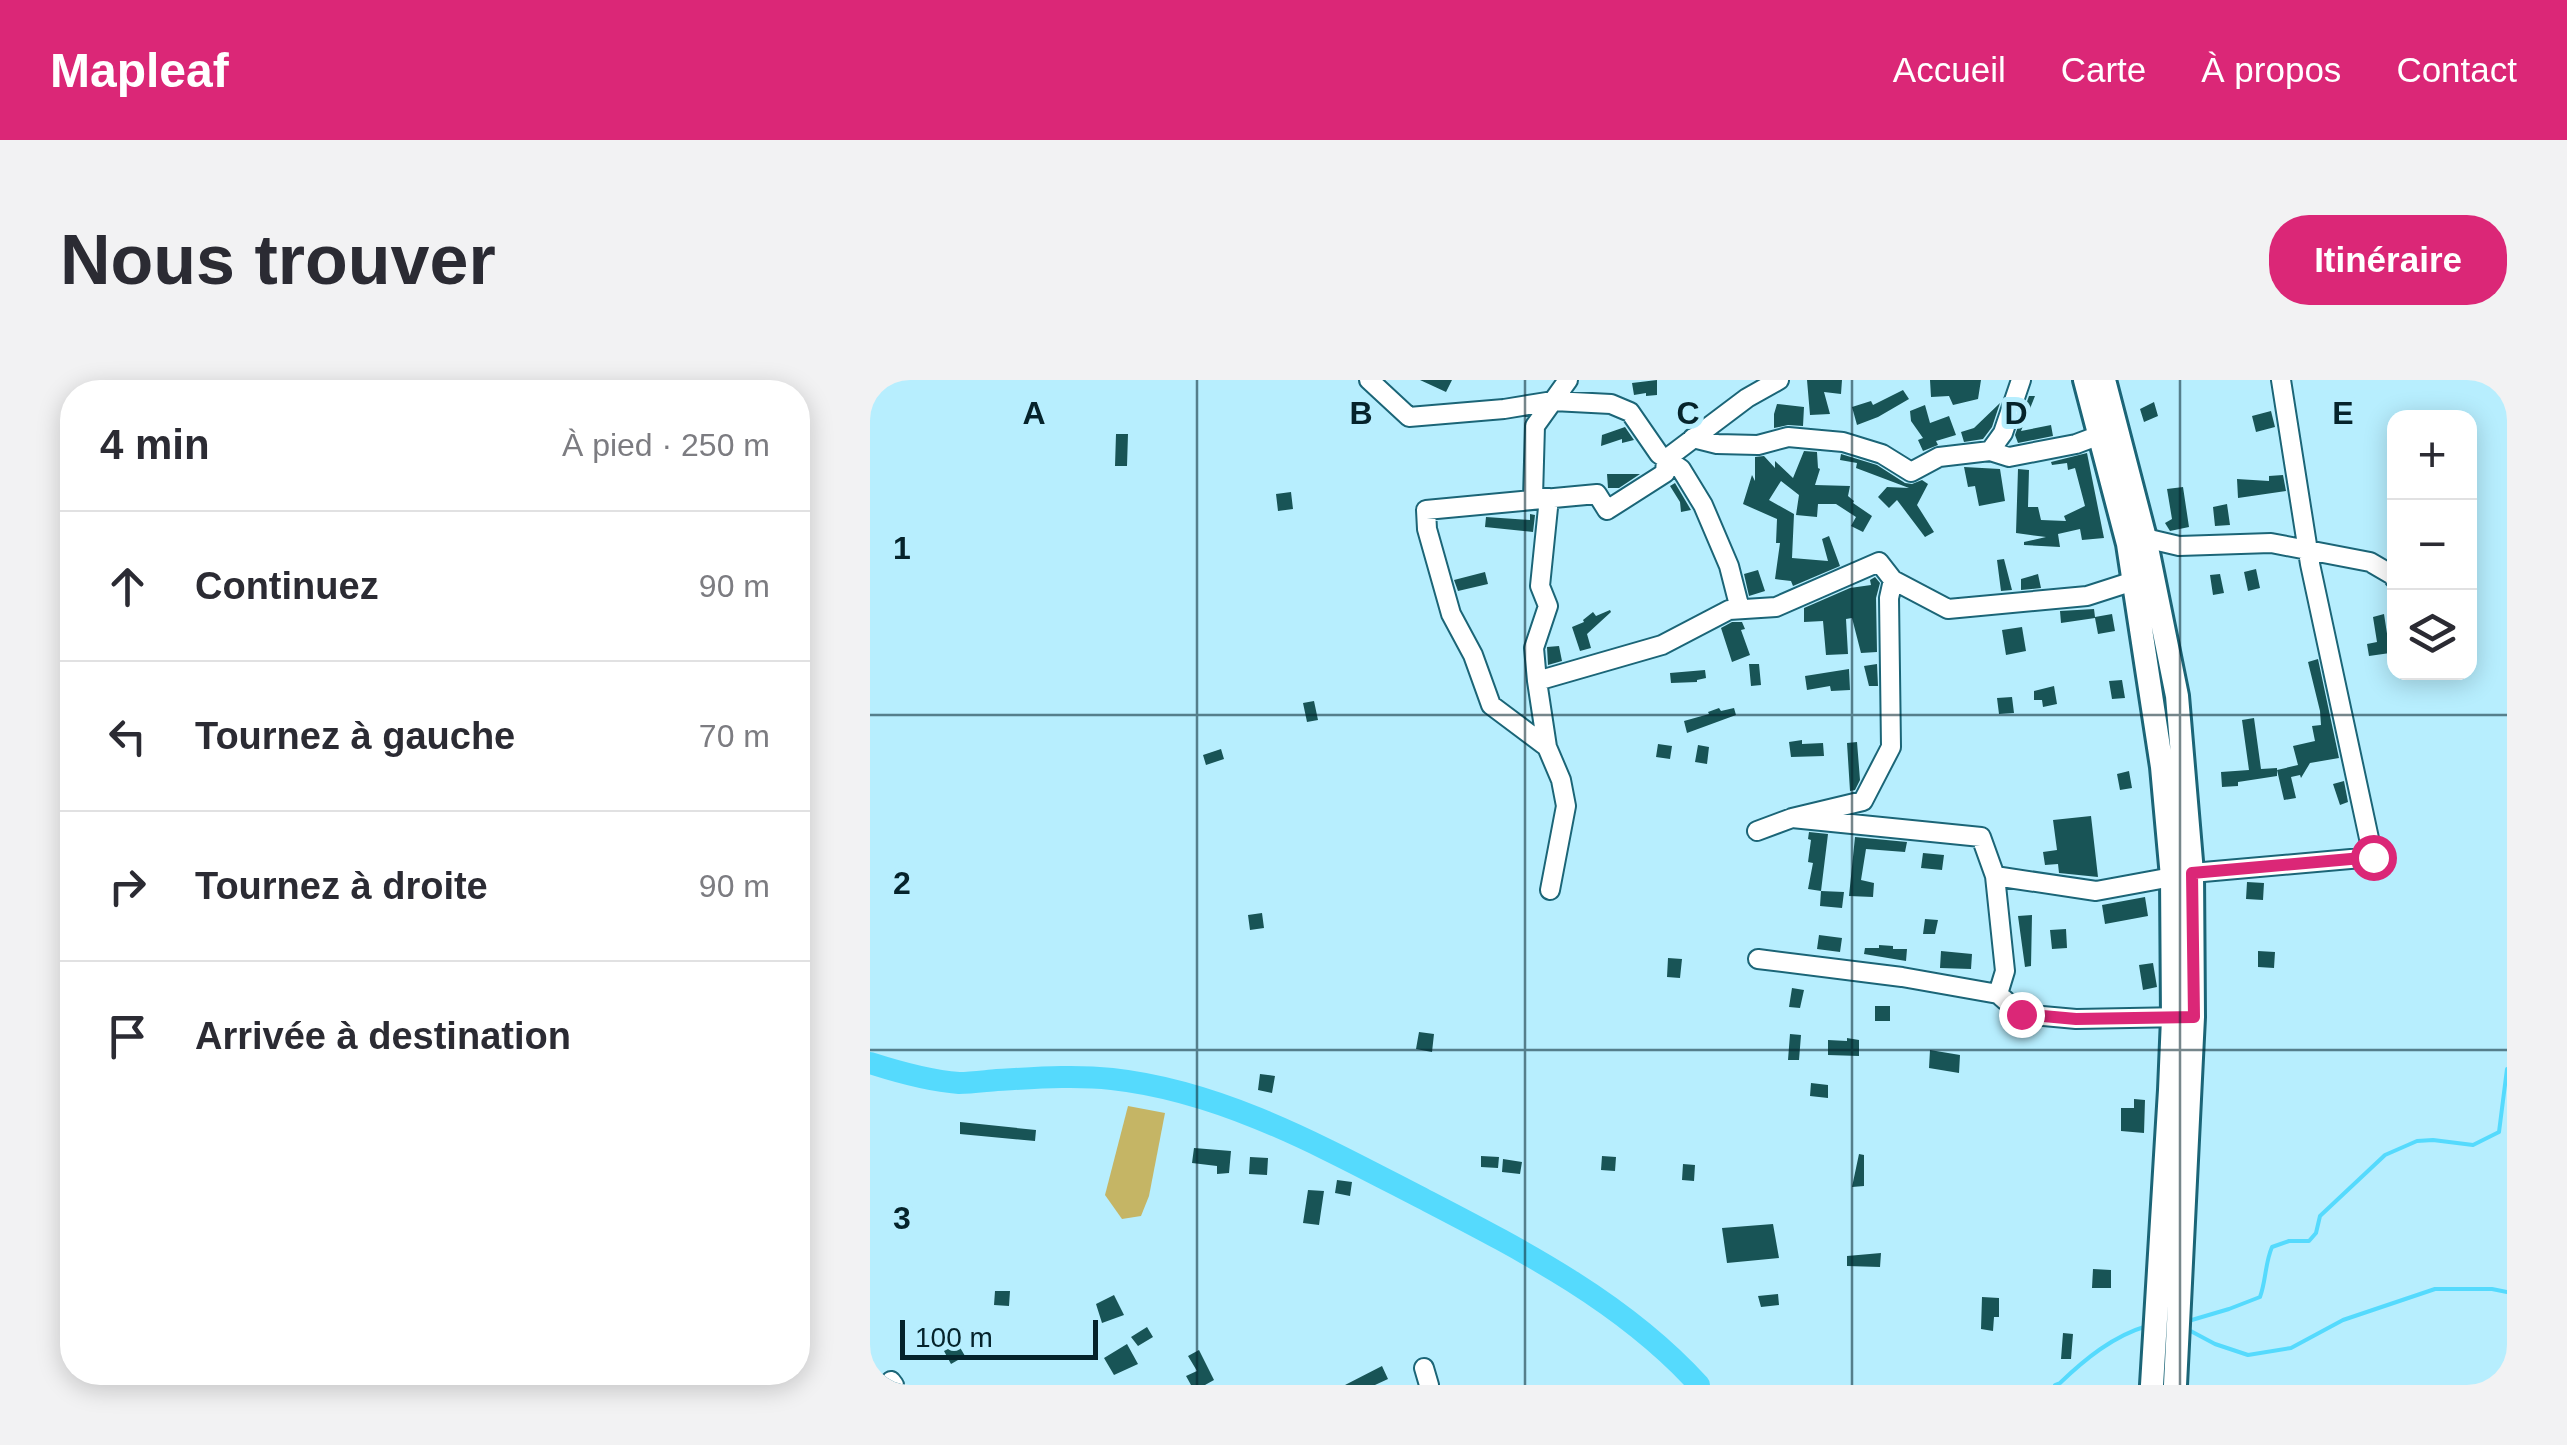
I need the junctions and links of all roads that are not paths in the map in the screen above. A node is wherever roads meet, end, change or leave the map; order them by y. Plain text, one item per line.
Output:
1 (1369, 380) edge
2 (1568, 380) edge
3 (1779, 380) edge
4 (2020, 380) edge
5 (2084, 380) edge
6 (2104, 380) edge
7 (2281, 380) edge
8 (1553, 401) junction
9 (2100, 435) junction
10 (1693, 438) junction
11 (1990, 451) junction
12 (1666, 459) junction
13 (1549, 498) junction
14 (2145, 538) junction
15 (2308, 550) junction
16 (2387, 572) edge
17 (2143, 578) junction
18 (1893, 580) junction
19 (1740, 609) junction
20 (1537, 681) junction
21 (1547, 747) junction
22 (1792, 818) junction
23 (1757, 831) dead end
24 (2182, 875) junction
25 (1995, 876) junction
26 (1550, 890) dead end
27 (1758, 959) dead end
28 (1998, 994) junction
29 (2183, 1017) junction
30 (2152, 1385) edge
31 (2175, 1385) edge

1 - 8 street
2 - 8 street
3 - 10 street
4 - 11 street
5 - 9 main road
6 - 14 main road
7 - 15 street
8 - 12 street
8 - 13 street
9 - 11 street
9 - 17 main road
10 - 11 street
10 - 12 street
12 - 13 street
12 - 19 street
13 - 20 street
13 - 21 street
14 - 15 street
14 - 17 main road
15 - 16 street
15 - 24 street
17 - 18 street
17 - 24 main road
18 - 19 street
18 - 22 street
19 - 20 street
20 - 21 street
21 - 26 street
22 - 23 street
22 - 25 street
24 - 25 street
24 - 29 main road
25 - 28 street
27 - 28 street
28 - 29 street
29 - 30 main road
29 - 31 main road

